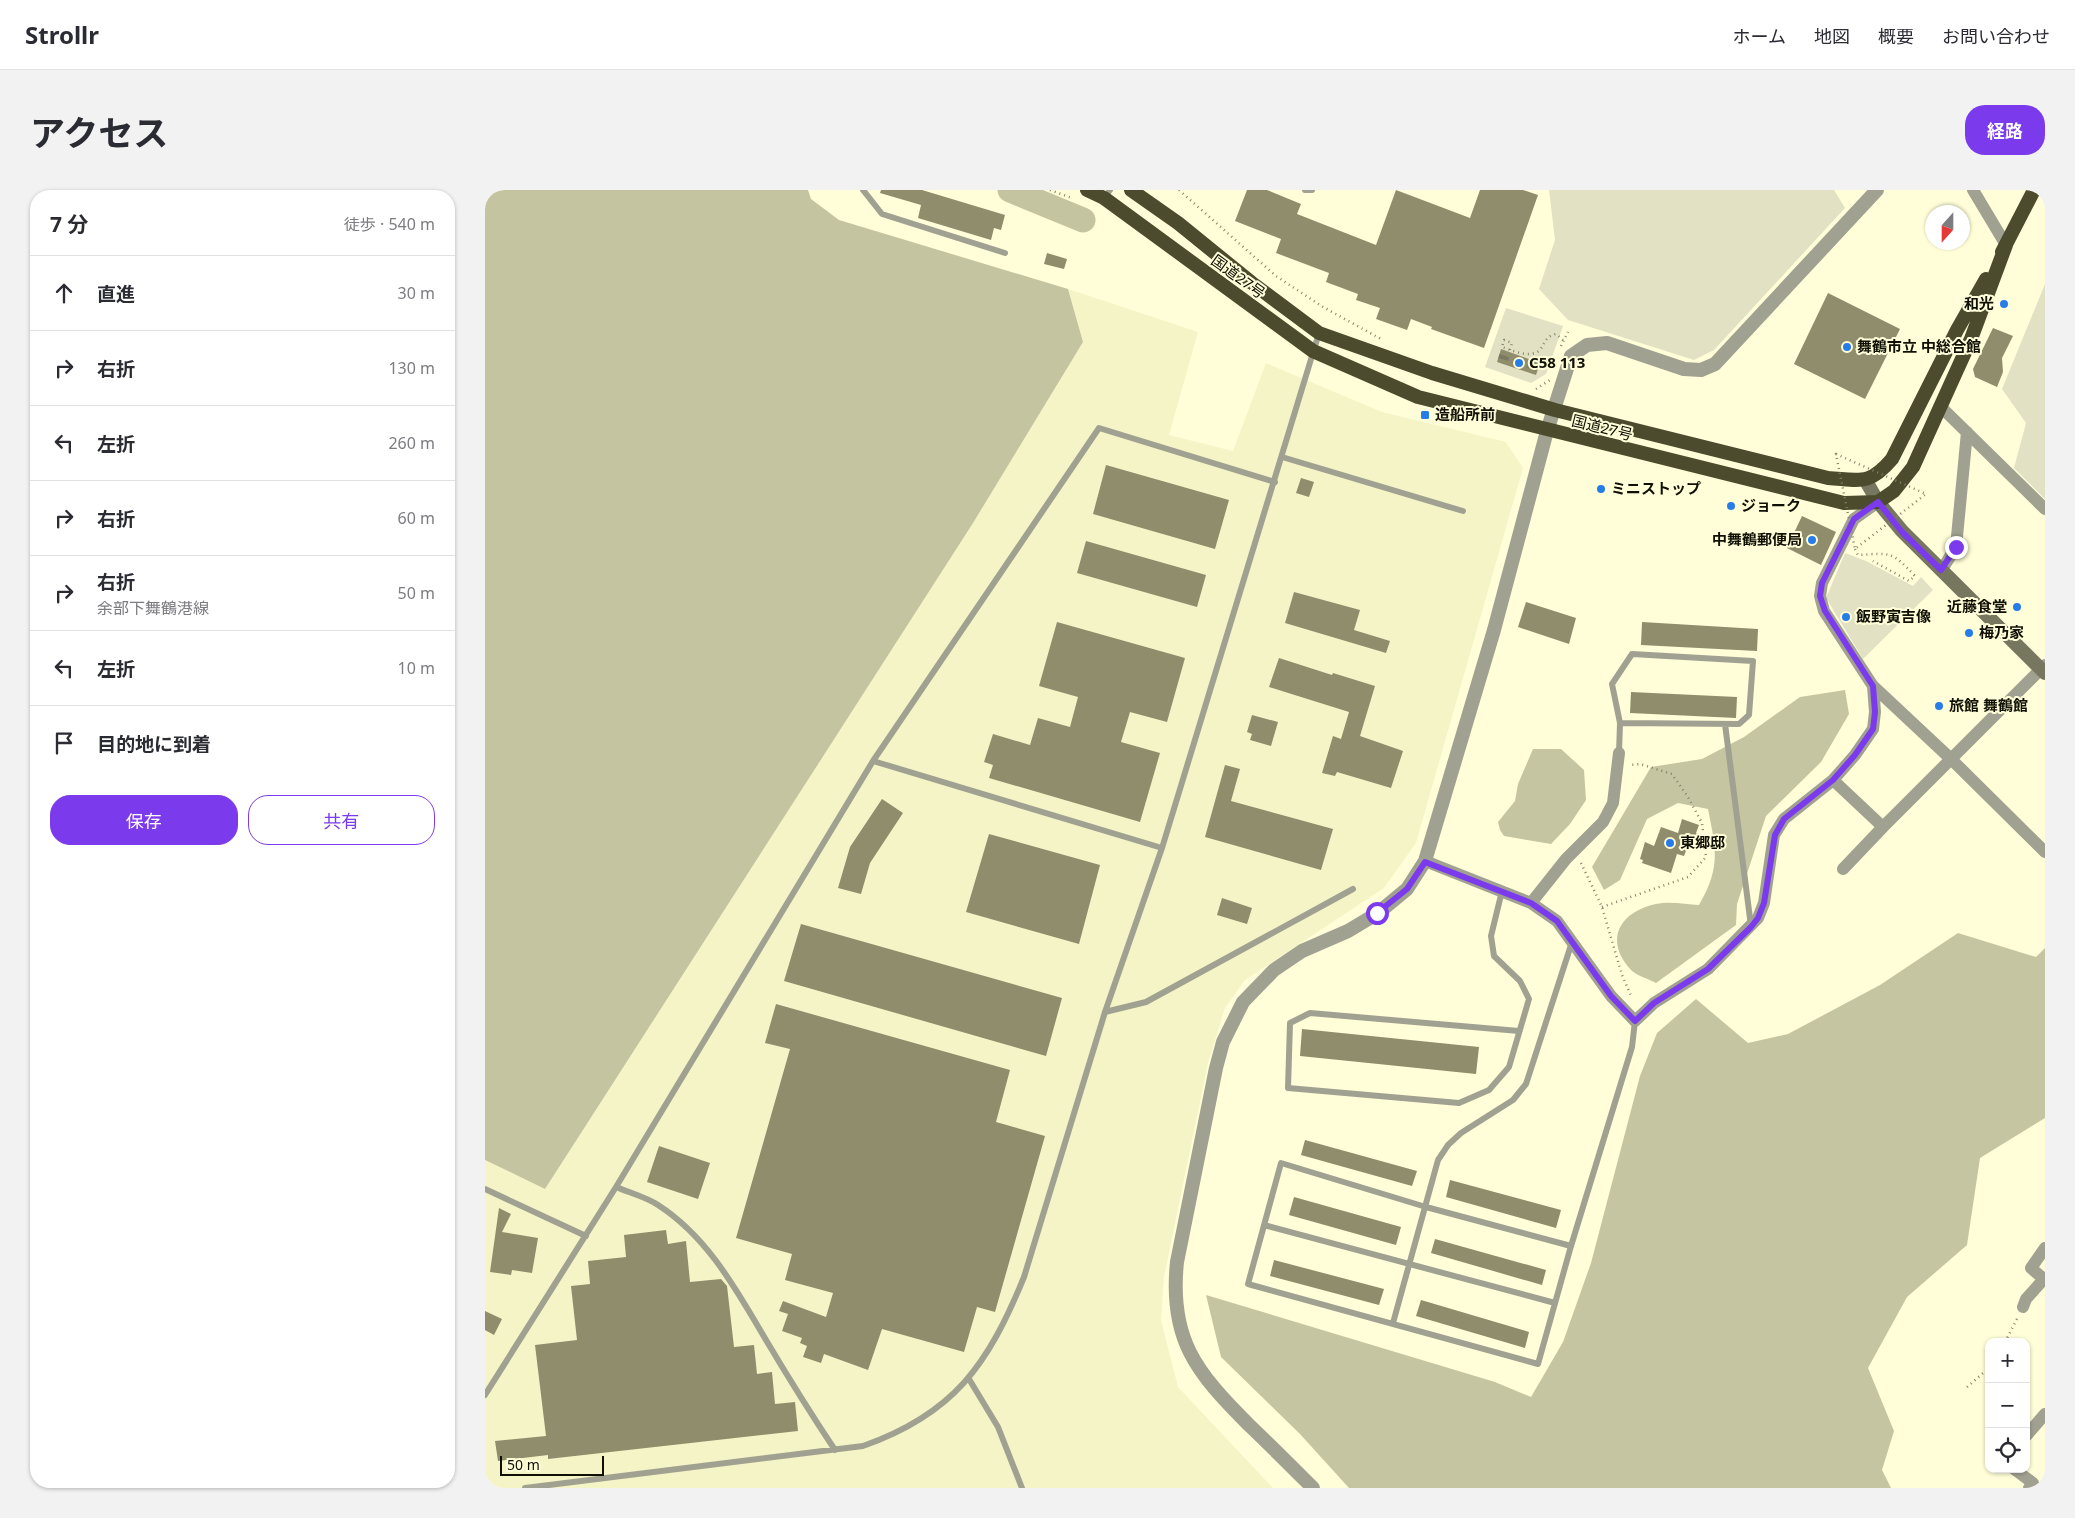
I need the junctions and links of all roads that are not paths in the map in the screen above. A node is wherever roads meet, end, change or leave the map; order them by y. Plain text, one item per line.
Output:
1 (863, 190) edge
2 (1087, 190) edge
3 (1131, 190) edge
4 (1305, 190) edge
5 (1312, 190) edge
6 (1877, 190) edge
7 (1973, 190) edge
8 (2034, 190) edge
9 (1107, 194) edge
10 (2006, 245) junction
11 (1005, 253) dead end
12 (1319, 333) junction
13 (1313, 351) junction
14 (1941, 407) junction
15 (1555, 410) junction
16 (1547, 431) junction
17 (1967, 432) junction
18 (1283, 457) junction
19 (1866, 481) junction
20 (1275, 482) junction
21 (2025, 490) junction
22 (2045, 499) edge
23 (1878, 502) junction
24 (2045, 510) edge
25 (1463, 511) dead end
26 (1941, 570) junction
27 (2044, 669) edge
28 (1873, 686) junction
29 (1620, 723) junction
30 (1725, 724) junction
31 (1951, 758) junction
32 (1618, 759) joint
33 (873, 762) junction
34 (1833, 780) junction
35 (1883, 827) junction
36 (1162, 848) junction
37 (2045, 852) edge
38 (1425, 862) junction
39 (1843, 868) dead end
40 (1353, 890) dead end
41 (1502, 892) junction
42 (1531, 903) junction
43 (1751, 927) junction
44 (1572, 940) junction
45 (1105, 1012) junction
46 (1638, 1019) junction
47 (1519, 1031) junction
48 (616, 1188) junction
49 (485, 1189) edge
50 (1426, 1207) junction
51 (1264, 1225) junction
52 (586, 1236) junction
53 (1571, 1246) junction
54 (2045, 1248) edge
55 (1410, 1263) junction
56 (2044, 1279) edge
57 (1555, 1303) junction
58 (2023, 1307) road end
59 (1393, 1323) junction
60 (969, 1379) junction
61 (485, 1395) edge
62 (2045, 1414) edge
63 (2030, 1431) edge
64 (835, 1450) junction
65 (2019, 1473) edge
66 (525, 1488) edge
67 (1023, 1488) edge
68 (1313, 1488) edge
69 (2029, 1488) edge

1 - 11 lane
2 - 9 highway, 国道27号
3 - 12 highway, 国道27号
4 - 5 lane
6 - 15 street
7 - 10 street
8 - 10 highway
9 - 13 highway, 国道27号
10 - 14 highway
10 - 19 highway
12 - 13 lane
12 - 15 highway, 国道27号
13 - 16 highway, 国道27号
13 - 18 lane
14 - 17 street
14 - 23 highway
15 - 16 street
15 - 19 highway, 国道27号
16 - 23 highway, 国道27号
16 - 38 street
17 - 21 street
17 - 26 street
18 - 20 lane
18 - 25 lane
19 - 23 main road
20 - 33 lane
20 - 36 lane
21 - 22 lane
21 - 24 street
23 - 26 main road
23 - 28 street
26 - 27 main road
27 - 31 street
28 - 31 street
28 - 34 street
29 - 30 lane
29 - 30 lane
29 - 32 lane
30 - 43 lane
31 - 35 street
31 - 37 street
32 - 42 street
33 - 36 lane
33 - 48 lane
34 - 35 street
34 - 43 street
35 - 39 street
36 - 45 lane
38 - 41 street
38 - 68 street
40 - 45 lane
41 - 42 street
41 - 47 lane
42 - 44 street
43 - 46 street
44 - 46 street
44 - 50 lane
45 - 60 lane
46 - 53 lane
47 - 47 lane
48 - 52 lane
48 - 64 lane
49 - 52 lane
50 - 51 lane
50 - 53 lane
50 - 55 lane
51 - 55 lane
51 - 59 lane
52 - 61 lane
53 - 57 lane
54 - 56 street
55 - 57 lane
55 - 59 lane
56 - 58 street
57 - 59 lane
60 - 64 lane
60 - 67 lane
62 - 63 street
64 - 66 lane
65 - 69 street

